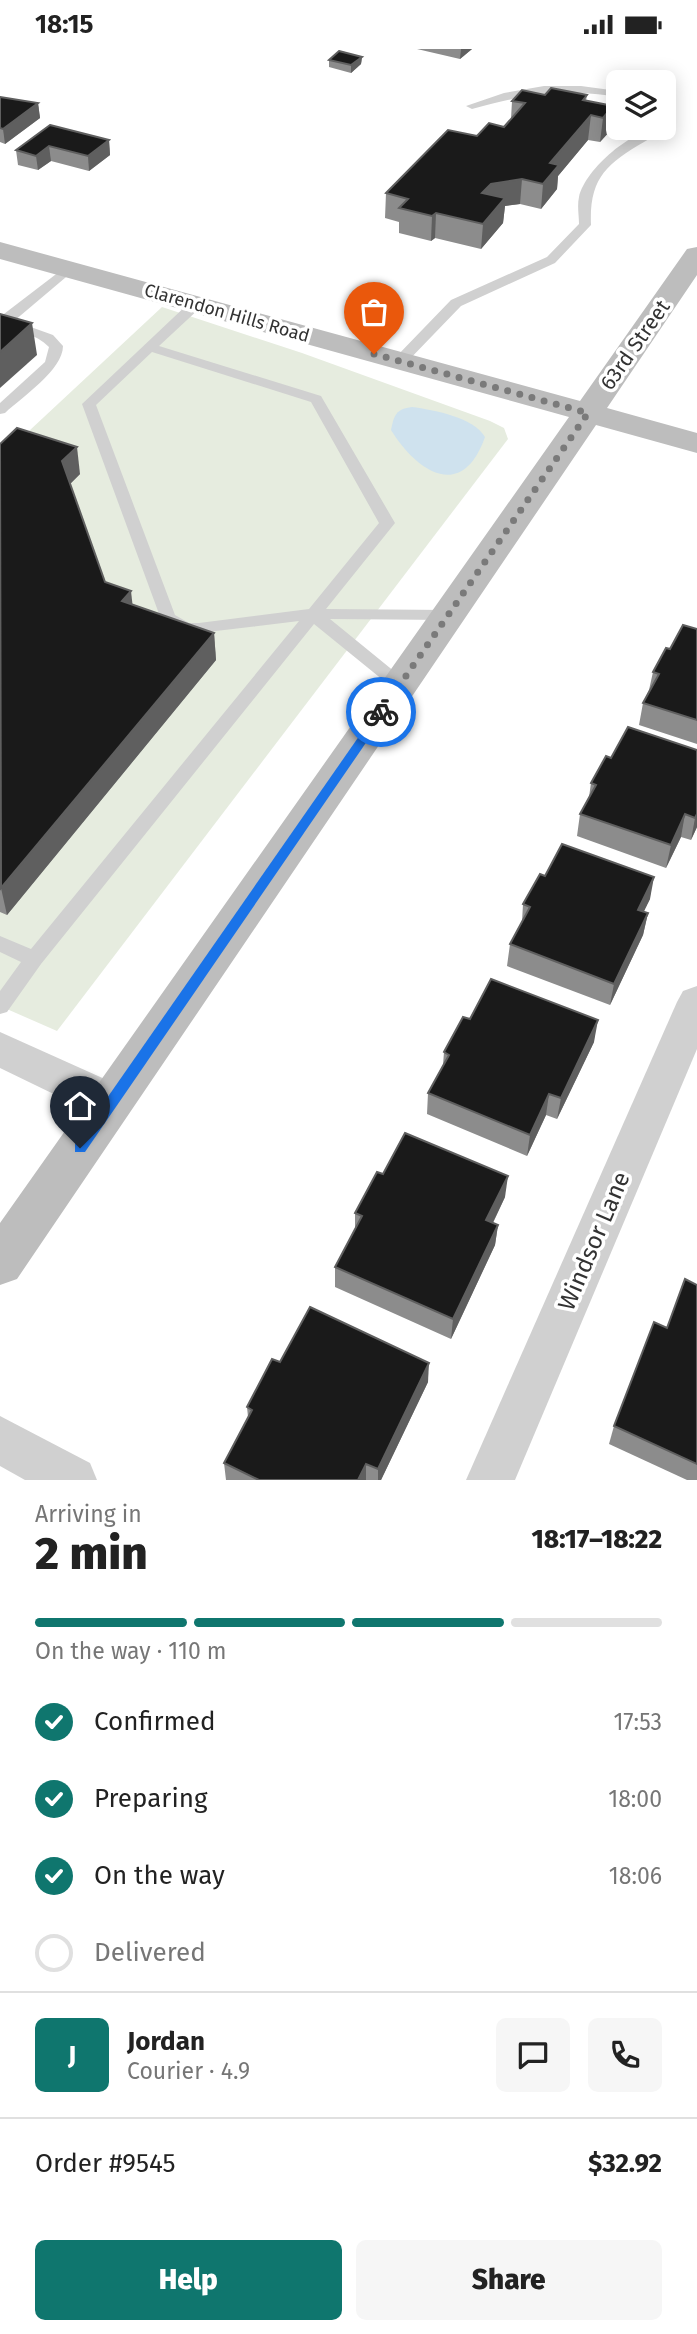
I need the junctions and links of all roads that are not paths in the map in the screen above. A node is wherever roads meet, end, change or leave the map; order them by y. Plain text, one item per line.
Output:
1 (606, 92) edge
2 (472, 106) dead end
3 (642, 140) edge
4 (0, 250) edge
5 (697, 255) edge
6 (68, 269) junction
7 (196, 304) junction
8 (2, 321) edge
9 (149, 348) junction
10 (400, 361) junction
11 (0, 410) edge
12 (588, 413) junction
13 (697, 443) edge
14 (312, 614) junction
15 (449, 615) junction
16 (400, 685) junction
17 (0, 944) edge
18 (34, 959) junction
19 (697, 1002) edge
20 (0, 1006) edge
21 (0, 1049) edge
22 (112, 1102) junction
23 (0, 1263) edge
24 (0, 1440) edge
25 (73, 1480) edge
26 (490, 1480) edge

1 - 2 lane
3 - 10 lane
4 - 6 main road, Clarendon Hills Road
5 - 12 main road, 63rd Street
6 - 7 main road, Clarendon Hills Road
6 - 8 lane
7 - 9 lane
7 - 10 main road, Clarendon Hills Road
8 - 11 lane
9 - 14 lane
9 - 14 lane
10 - 12 main road, Clarendon Hills Road
12 - 13 main road, Clarendon Hills Road
12 - 15 main road, 63rd Street
14 - 15 lane
14 - 16 lane
14 - 18 lane
15 - 16 main road, 63rd Street
16 - 22 main road, 63rd Street
17 - 18 lane
18 - 20 lane
19 - 26 street, Windsor Lane
21 - 22 street
22 - 23 main road, 63rd Street
24 - 25 street

